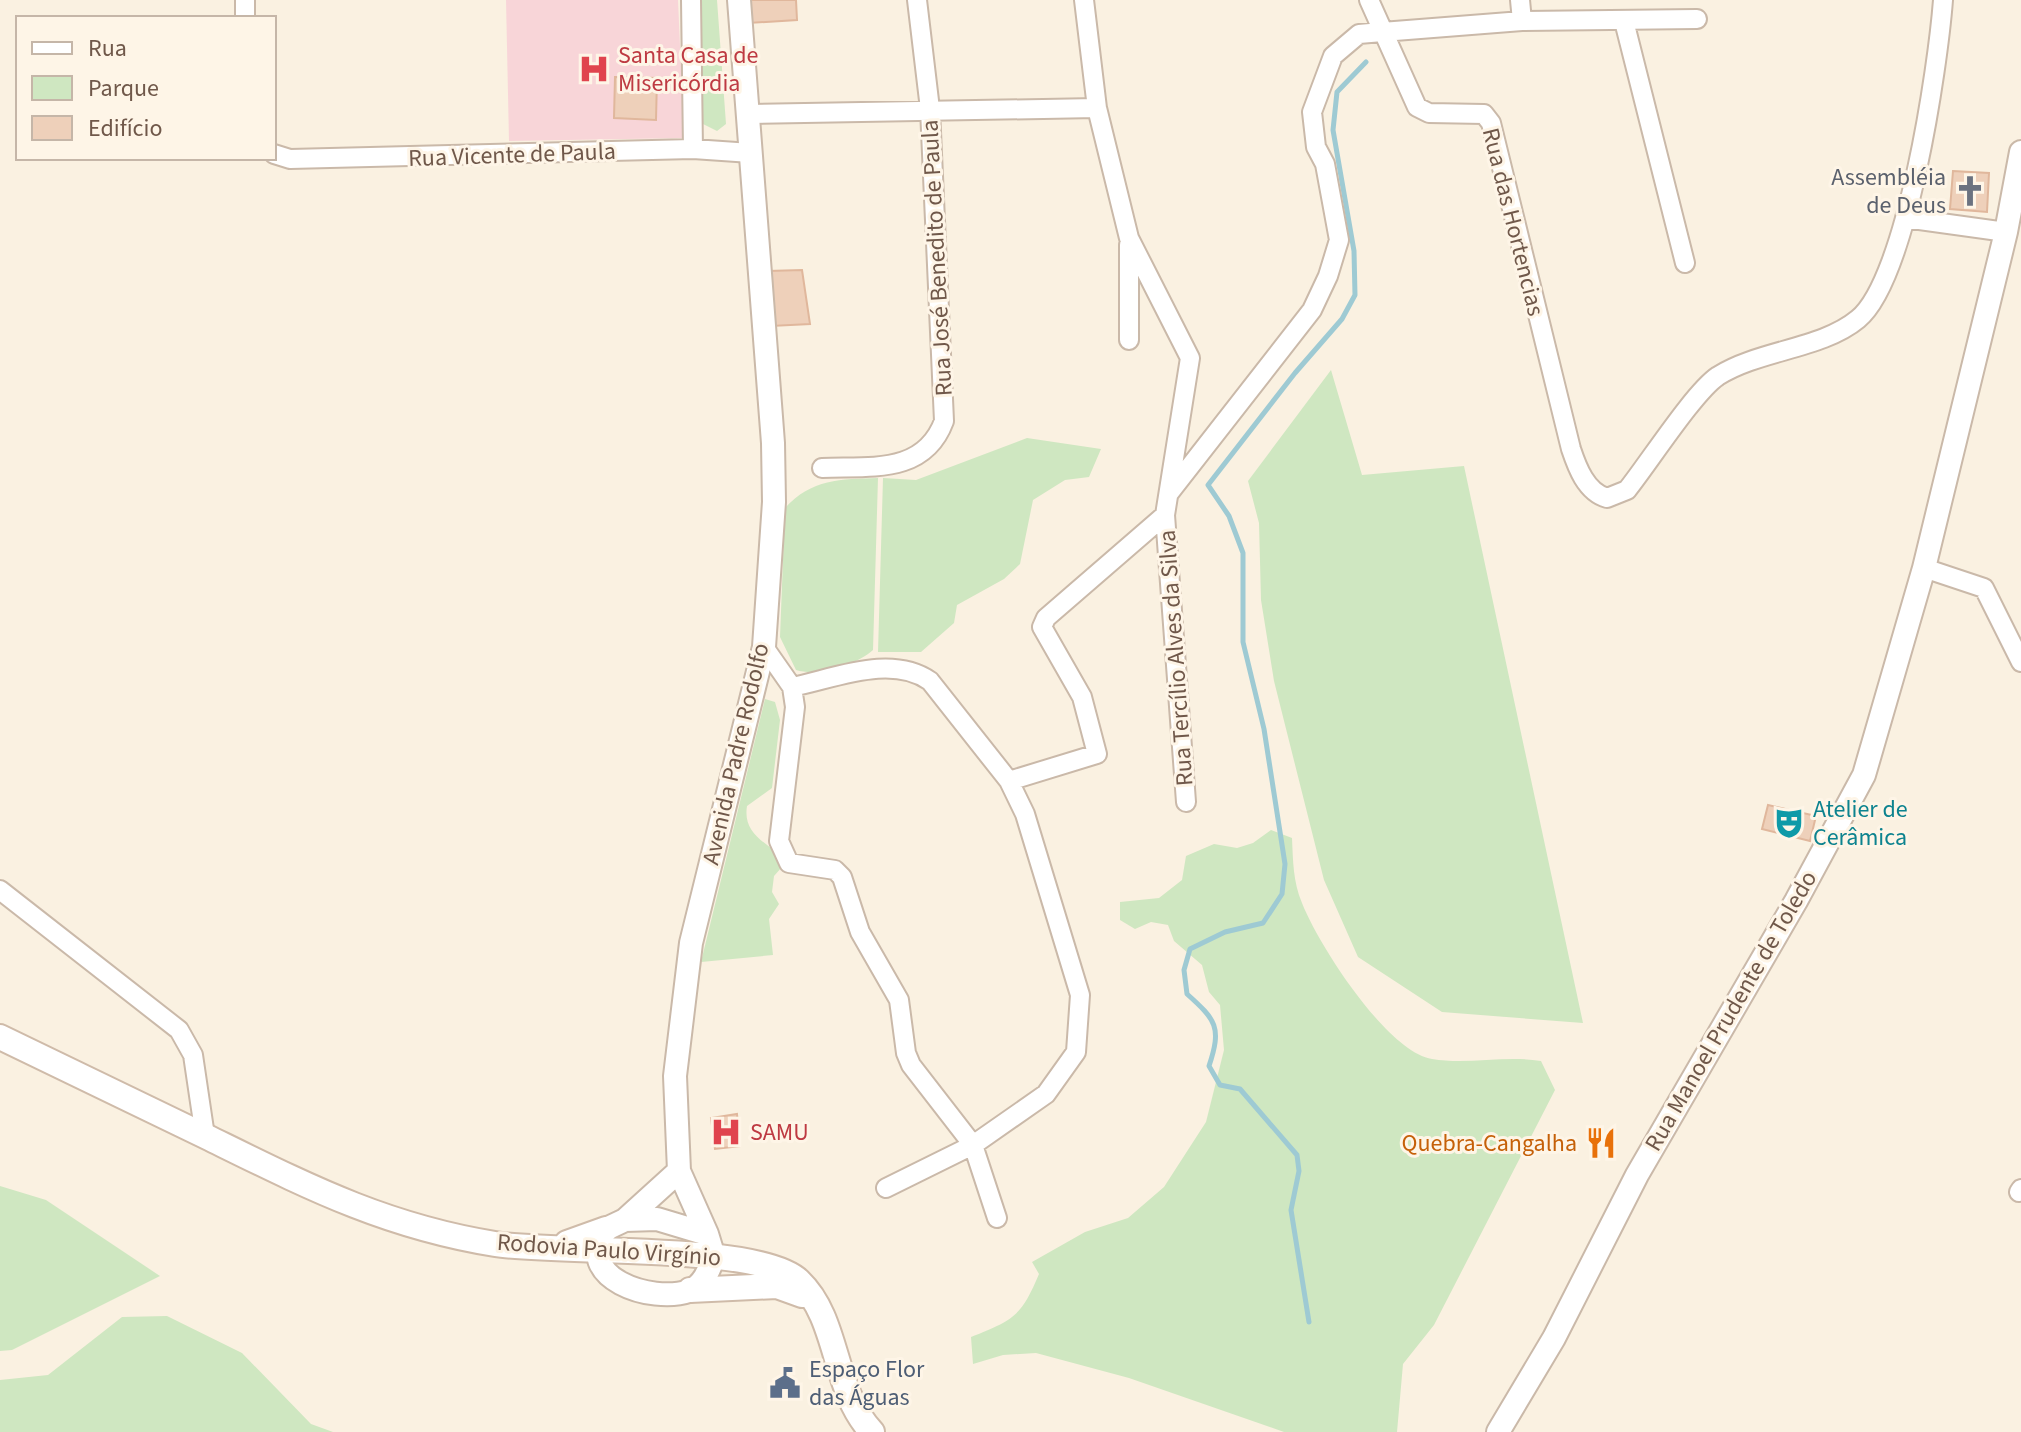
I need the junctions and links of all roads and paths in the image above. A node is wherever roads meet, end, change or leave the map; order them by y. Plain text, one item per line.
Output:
1 (691, 0) edge
2 (739, 0) edge
3 (917, 0) edge
4 (1084, 0) edge
5 (1369, 0) edge
6 (1520, 0) edge
7 (1943, 0) edge
8 (1697, 19) dead end
9 (1522, 21) junction
10 (1624, 21) junction
11 (1382, 32) junction
12 (1097, 108) junction
13 (930, 109) junction
14 (748, 114) junction
15 (693, 149) junction
16 (2021, 152) edge
17 (751, 153) junction
18 (276, 155) edge
19 (1905, 218) junction
20 (2006, 232) junction
21 (1129, 238) junction
22 (1685, 263) dead end
23 (1129, 340) dead end
24 (822, 468) dead end
25 (1168, 494) junction
26 (1165, 515) junction
27 (1924, 568) junction
28 (764, 647) junction
29 (2021, 662) edge
30 (792, 687) junction
31 (1009, 781) junction
32 (1186, 802) dead end
33 (0, 890) edge
34 (0, 1037) edge
35 (205, 1136) junction
36 (973, 1145) junction
37 (679, 1171) junction
38 (886, 1188) dead end
39 (997, 1218) dead end
40 (609, 1233) junction
41 (710, 1246) junction
42 (690, 1290) junction
43 (812, 1301) junction
44 (872, 1432) edge
45 (1498, 1432) edge

1 - 15 street
2 - 14 street, Avenida Padre Rodolfo
3 - 13 street, Rua José Benedito de Paula
4 - 12 street
5 - 11 street, Rua das Hortencias
6 - 9 street
7 - 19 street
8 - 10 street
9 - 10 street
9 - 11 street
10 - 22 street
11 - 19 street, Rua das Hortencias
11 - 25 street
12 - 13 street
12 - 21 street
13 - 14 street
13 - 24 street, Rua José Benedito de Paula
14 - 17 street, Avenida Padre Rodolfo
15 - 17 street, Rua Vicente de Paula
15 - 18 street, Rua Vicente de Paula
16 - 20 street, Rua Manoel Prudente de Toledo
17 - 28 street, Avenida Padre Rodolfo
19 - 20 street
20 - 27 street, Rua Manoel Prudente de Toledo
21 - 23 street
21 - 25 street, Rua Tercílio Alves da Silva
25 - 26 street, Rua Tercílio Alves da Silva
26 - 31 street
26 - 32 street, Rua Tercílio Alves da Silva
27 - 29 street
27 - 45 street, Rua Manoel Prudente de Toledo
28 - 30 street
28 - 37 street, Avenida Padre Rodolfo
30 - 31 street
30 - 36 street
31 - 36 street
33 - 35 street
34 - 35 main road, Rodovia Paulo Virgínio
35 - 40 main road, Rodovia Paulo Virgínio
36 - 38 street
36 - 39 street
37 - 40 street
37 - 41 street, Avenida Padre Rodolfo
40 - 41 main road, Rodovia Paulo Virgínio
40 - 41 street
40 - 42 street
41 - 42 street
41 - 43 main road, Rodovia Paulo Virgínio
42 - 43 main road
43 - 44 main road, Rodovia Paulo Virgínio

